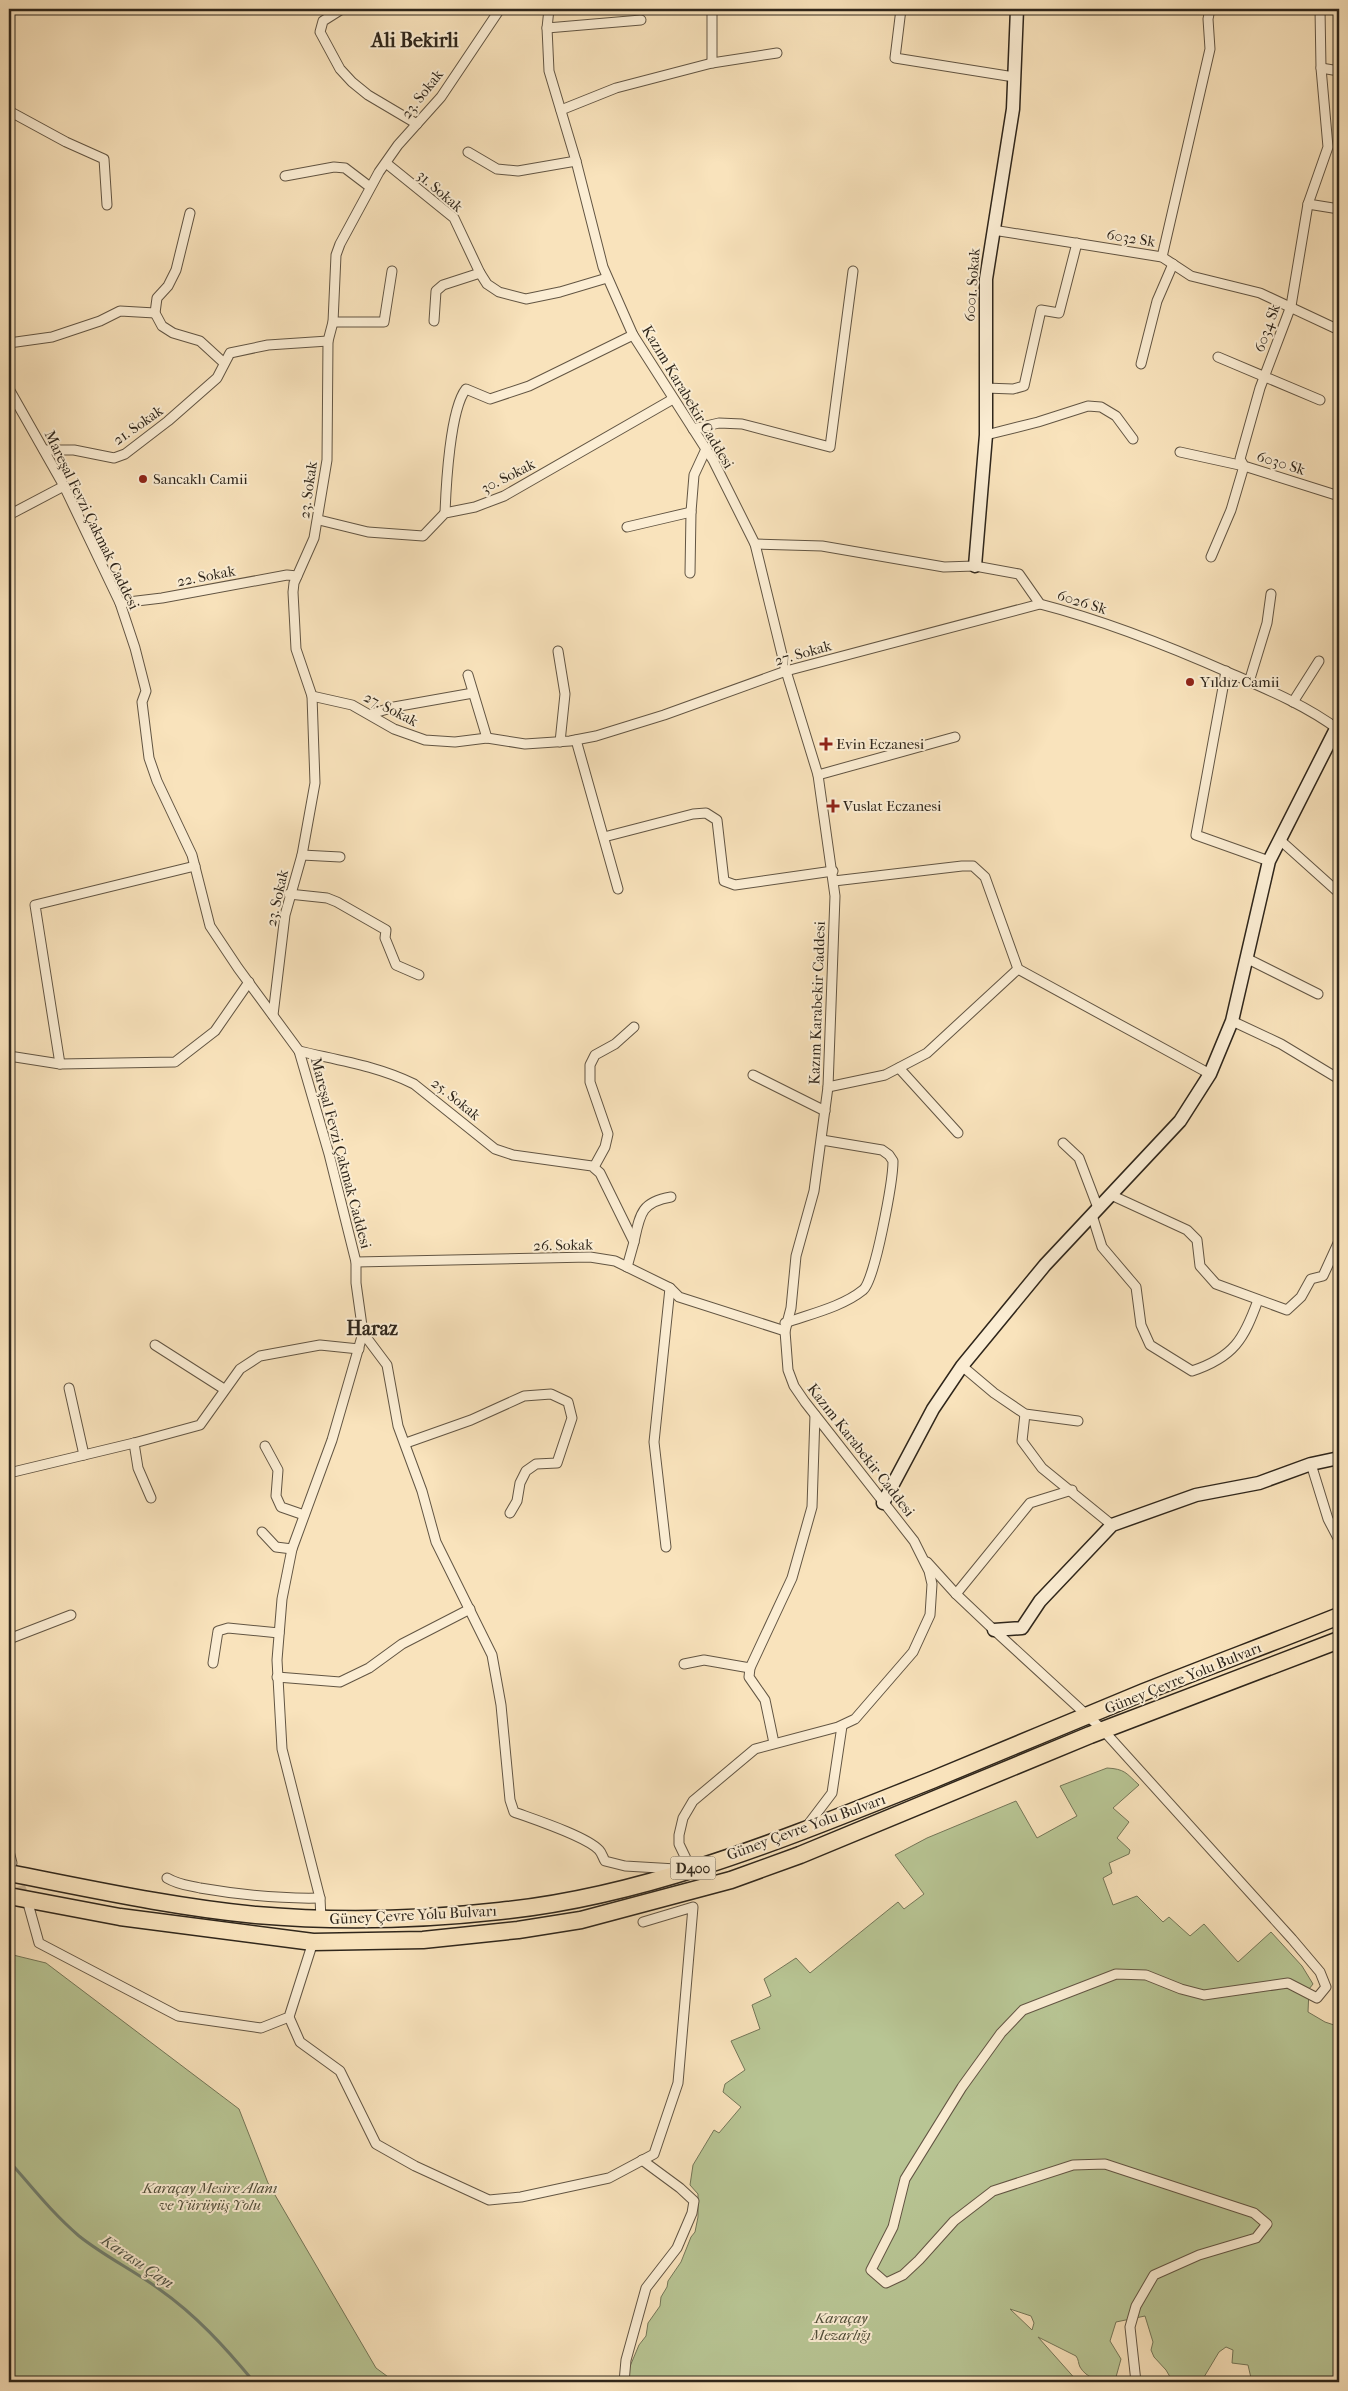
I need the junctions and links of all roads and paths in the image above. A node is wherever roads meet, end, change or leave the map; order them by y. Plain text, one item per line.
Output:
1 (342, 9) edge
2 (500, 9) edge
3 (549, 9) edge
4 (712, 9) edge
5 (901, 9) edge
6 (1017, 9) edge
7 (1210, 9) edge
8 (1320, 9) edge
9 (641, 20) dead end
10 (547, 28) junction
11 (777, 53) dead end
12 (712, 63) junction
13 (1321, 68) junction
14 (1339, 71) edge
15 (1014, 77) junction
16 (561, 110) junction
17 (9, 111) edge
18 (417, 124) junction
19 (468, 152) dead end
20 (576, 160) junction
21 (386, 163) junction
22 (285, 176) dead end
23 (370, 187) junction
24 (1308, 204) junction
25 (107, 205) dead end
26 (1339, 208) edge
27 (190, 213) dead end
28 (993, 230) junction
29 (1077, 243) junction
30 (1162, 257) junction
31 (1173, 264) junction
32 (392, 271) dead end
33 (852, 271) dead end
34 (480, 273) junction
35 (607, 278) junction
36 (1291, 306) junction
37 (155, 313) junction
38 (434, 321) dead end
39 (333, 322) junction
40 (1339, 330) edge
41 (633, 334) junction
42 (328, 341) junction
43 (9, 344) edge
44 (1218, 357) dead end
45 (224, 363) junction
46 (1142, 364) dead end
47 (1264, 377) junction
48 (986, 388) junction
49 (9, 389) edge
50 (673, 399) junction
51 (1320, 400) dead end
52 (693, 429) junction
53 (986, 435) junction
54 (1133, 438) dead end
55 (706, 449) junction
56 (44, 450) junction
57 (1180, 452) dead end
58 (1242, 463) junction
59 (64, 486) junction
60 (1339, 496) edge
61 (691, 512) junction
62 (444, 513) junction
63 (9, 515) edge
64 (318, 520) junction
65 (627, 527) dead end
66 (755, 544) junction
67 (1211, 557) dead end
68 (975, 566) junction
69 (690, 573) dead end
70 (297, 576) junction
71 (1271, 594) dead end
72 (120, 603) junction
73 (1040, 604) junction
74 (558, 651) dead end
75 (1319, 661) dead end
76 (786, 671) junction
77 (1226, 671) junction
78 (468, 675) dead end
79 (1249, 682) junction
80 (473, 693) junction
81 (312, 696) junction
82 (1293, 702) junction
83 (371, 714) junction
84 (1338, 727) edge
85 (955, 737) dead end
86 (487, 738) junction
87 (576, 740) junction
88 (560, 742) junction
89 (818, 775) junction
90 (604, 837) junction
91 (1280, 840) junction
92 (302, 855) junction
93 (340, 857) dead end
94 (1269, 861) junction
95 (196, 866) junction
96 (833, 876) junction
97 (618, 889) dead end
98 (1339, 893) edge
99 (289, 894) junction
100 (1246, 958) junction
101 (1018, 969) junction
102 (419, 975) dead end
103 (248, 982) junction
104 (1318, 994) dead end
105 (273, 1015) junction
106 (1232, 1021) junction
107 (634, 1027) dead end
108 (299, 1051) junction
109 (9, 1056) edge
110 (60, 1064) junction
111 (899, 1068) junction
112 (1210, 1074) junction
113 (753, 1075) dead end
114 (1339, 1079) edge
115 (828, 1087) junction
116 (825, 1111) junction
117 (958, 1133) dead end
118 (822, 1140) junction
119 (1063, 1143) dead end
120 (594, 1167) junction
121 (1111, 1195) junction
122 (671, 1197) dead end
123 (1095, 1211) junction
124 (1339, 1241) edge
125 (634, 1242) junction
126 (356, 1262) junction
127 (627, 1267) junction
128 (670, 1288) junction
129 (1258, 1300) junction
130 (785, 1327) junction
131 (363, 1333) junction
132 (154, 1345) dead end
133 (359, 1349) junction
134 (962, 1366) junction
135 (69, 1388) dead end
136 (224, 1390) junction
137 (1025, 1414) junction
138 (815, 1415) junction
139 (1078, 1421) dead end
140 (406, 1443) junction
141 (134, 1444) junction
142 (265, 1446) dead end
143 (84, 1455) junction
144 (1339, 1458) edge
145 (1311, 1464) junction
146 (9, 1473) edge
147 (1072, 1490) junction
148 (151, 1498) dead end
149 (883, 1503) junction
150 (510, 1513) dead end
151 (304, 1515) junction
152 (1112, 1524) junction
153 (262, 1532) dead end
154 (1339, 1540) edge
155 (666, 1547) dead end
156 (292, 1549) junction
157 (922, 1556) junction
158 (956, 1594) junction
159 (470, 1609) junction
160 (71, 1615) dead end
161 (1339, 1616) edge
162 (994, 1630) junction
163 (279, 1633) junction
164 (9, 1639) edge
165 (1339, 1640) edge
166 (213, 1663) dead end
167 (684, 1664) dead end
168 (750, 1668) junction
169 (277, 1677) junction
170 (1087, 1716) junction
171 (842, 1726) junction
172 (1103, 1730) junction
173 (774, 1743) junction
174 (804, 1830) junction
175 (9, 1851) edge
176 (11, 1868) edge
177 (691, 1869) junction
178 (167, 1878) dead end
179 (9, 1896) edge
180 (320, 1898) junction
181 (29, 1907) tunnel mouth
182 (321, 1919) junction
183 (643, 1922) dead end
184 (313, 1942) junction
185 (289, 2017) junction
186 (642, 2160) junction
187 (624, 2382) edge
188 (1136, 2382) edge

1 - 18 street
2 - 18 street, 23. Sokak
3 - 10 street, Kazım Karabekir Caddesi
4 - 12 street
5 - 15 street
6 - 15 street, 6001. Sokak
7 - 30 street
8 - 13 street, 6034 Sk
9 - 10 street
10 - 16 street, Kazım Karabekir Caddesi
11 - 12 street
12 - 16 street
13 - 14 street
13 - 24 street, 6034 Sk
15 - 28 street, 6001. Sokak
16 - 20 street, Kazım Karabekir Caddesi
17 - 25 street
18 - 21 street, 23. Sokak
19 - 20 street
20 - 35 street, Kazım Karabekir Caddesi
21 - 23 street, 23. Sokak
21 - 34 street, 31. Sokak
22 - 23 street
23 - 39 street, 23. Sokak
24 - 26 street
24 - 36 street, 6034 Sk
27 - 37 street
28 - 29 street, 6032 Sk
28 - 48 street, 6001. Sokak
29 - 30 street, 6032 Sk
29 - 48 street
30 - 31 street, 6032 Sk
31 - 36 street, 6032 Sk
31 - 46 street
32 - 39 street
33 - 52 street
34 - 35 street, 31. Sokak
34 - 38 street
35 - 41 street, Kazım Karabekir Caddesi
36 - 40 street, 6032 Sk
36 - 47 street, 6034 Sk
37 - 43 street
37 - 45 street
39 - 42 street, 23. Sokak
41 - 50 street, Kazım Karabekir Caddesi
41 - 62 street
42 - 45 street, 21. Sokak
42 - 64 street, 23. Sokak
44 - 47 street
45 - 56 street, 21. Sokak
47 - 51 street
47 - 58 street, 6034 Sk
48 - 53 street, 6001. Sokak
49 - 56 street, Mareşal Fevzi Çakmak Caddesi
50 - 52 street, Kazım Karabekir Caddesi
50 - 62 street, 30. Sokak
52 - 55 street, Kazım Karabekir Caddesi
53 - 54 street
53 - 68 street, 6001. Sokak
55 - 61 street
55 - 66 street, Kazım Karabekir Caddesi
56 - 59 street, Mareşal Fevzi Çakmak Caddesi
57 - 58 street, 6030 Sk
58 - 60 street, 6030 Sk
58 - 67 street, 6034 Sk
59 - 63 street
59 - 72 street, Mareşal Fevzi Çakmak Caddesi
61 - 65 street
61 - 69 street
62 - 64 street
64 - 70 street, 23. Sokak
66 - 68 street, 6026 Sk
66 - 76 street, Kazım Karabekir Caddesi
68 - 73 street, 6026 Sk
70 - 72 street, 22. Sokak
70 - 81 street, 23. Sokak
71 - 79 street
72 - 95 street, Mareşal Fevzi Çakmak Caddesi
73 - 76 street, 27. Sokak
73 - 77 street, 6026 Sk
74 - 88 street
75 - 82 street
76 - 87 street, 27. Sokak
76 - 89 street, Kazım Karabekir Caddesi
77 - 79 street, 6026 Sk
77 - 94 street
78 - 80 street
79 - 82 street, 6026 Sk
80 - 83 street
80 - 86 street
81 - 83 street, 27. Sokak
81 - 92 street, 23. Sokak
82 - 84 street, 6026 Sk
83 - 86 street, 27. Sokak
84 - 91 street
85 - 89 street
86 - 88 street, 27. Sokak
87 - 88 street, 27. Sokak
87 - 90 street
89 - 96 street, Kazım Karabekir Caddesi
90 - 96 street
90 - 97 street
91 - 94 street
91 - 98 street
92 - 93 street
92 - 99 street, 23. Sokak
94 - 100 street
95 - 103 street, Mareşal Fevzi Çakmak Caddesi
95 - 110 street
96 - 101 street
96 - 115 street, Kazım Karabekir Caddesi
99 - 102 street
99 - 105 street, 23. Sokak
100 - 104 street
100 - 106 street
101 - 111 street
101 - 112 street
103 - 105 street, Mareşal Fevzi Çakmak Caddesi
103 - 110 street
105 - 108 street, Mareşal Fevzi Çakmak Caddesi
106 - 112 street
106 - 114 street
107 - 120 street
108 - 120 street, 25. Sokak
108 - 126 street, Mareşal Fevzi Çakmak Caddesi
109 - 110 street
111 - 115 street
111 - 117 street
112 - 121 street
113 - 116 street
115 - 116 street, Kazım Karabekir Caddesi
116 - 118 street, Kazım Karabekir Caddesi
118 - 130 street, Kazım Karabekir Caddesi
118 - 130 street
119 - 123 street
120 - 125 street
121 - 123 street
121 - 129 street
122 - 125 street
123 - 129 street
123 - 134 street
124 - 129 street
125 - 127 street
126 - 127 street, 26. Sokak
126 - 131 street, Mareşal Fevzi Çakmak Caddesi
127 - 128 street, 26. Sokak
128 - 130 street, 26. Sokak
128 - 155 street
130 - 138 street, Kazım Karabekir Caddesi
131 - 133 street, Mareşal Fevzi Çakmak Caddesi
131 - 140 street
132 - 136 street
133 - 136 street
133 - 151 street, Mareşal Fevzi Çakmak Caddesi
134 - 137 street
134 - 149 street
135 - 143 street
136 - 141 street
137 - 139 street
137 - 147 street
138 - 149 street, Kazım Karabekir Caddesi
138 - 168 street
140 - 150 street
140 - 159 street
141 - 143 street
141 - 148 street
142 - 151 street
143 - 146 street
144 - 145 street
145 - 152 street
145 - 154 street
147 - 152 street
147 - 158 street
149 - 157 street, Kazım Karabekir Caddesi
151 - 156 street, Mareşal Fevzi Çakmak Caddesi
152 - 162 street
153 - 156 street
156 - 163 street, Mareşal Fevzi Çakmak Caddesi
157 - 158 street
157 - 171 street, Kazım Karabekir Caddesi
158 - 162 street
159 - 169 street
159 - 177 street
160 - 164 street
161 - 170 highway, Güney Çevre Yolu Bulvarı / D400
162 - 170 street
163 - 166 street
163 - 169 street, Mareşal Fevzi Çakmak Caddesi
165 - 172 highway, Güney Çevre Yolu Bulvarı / D400
167 - 168 street
168 - 173 street
169 - 180 street, Mareşal Fevzi Çakmak Caddesi
170 - 172 street
170 - 174 highway, Güney Çevre Yolu Bulvarı / D400
171 - 173 street, Kazım Karabekir Caddesi
171 - 174 street
172 - 184 highway, Güney Çevre Yolu Bulvarı / D400
172 - 188 street
173 - 177 street, Kazım Karabekir Caddesi
174 - 177 highway, Güney Çevre Yolu Bulvarı / D400
175 - 176 street
176 - 182 highway, Güney Çevre Yolu Bulvarı / D400
177 - 182 highway, Güney Çevre Yolu Bulvarı / D400
178 - 180 street
179 - 184 highway, Güney Çevre Yolu Bulvarı / D400
180 - 182 street, Mareşal Fevzi Çakmak Caddesi
181 - 185 street
183 - 186 street
184 - 185 street
185 - 186 street
186 - 187 street

